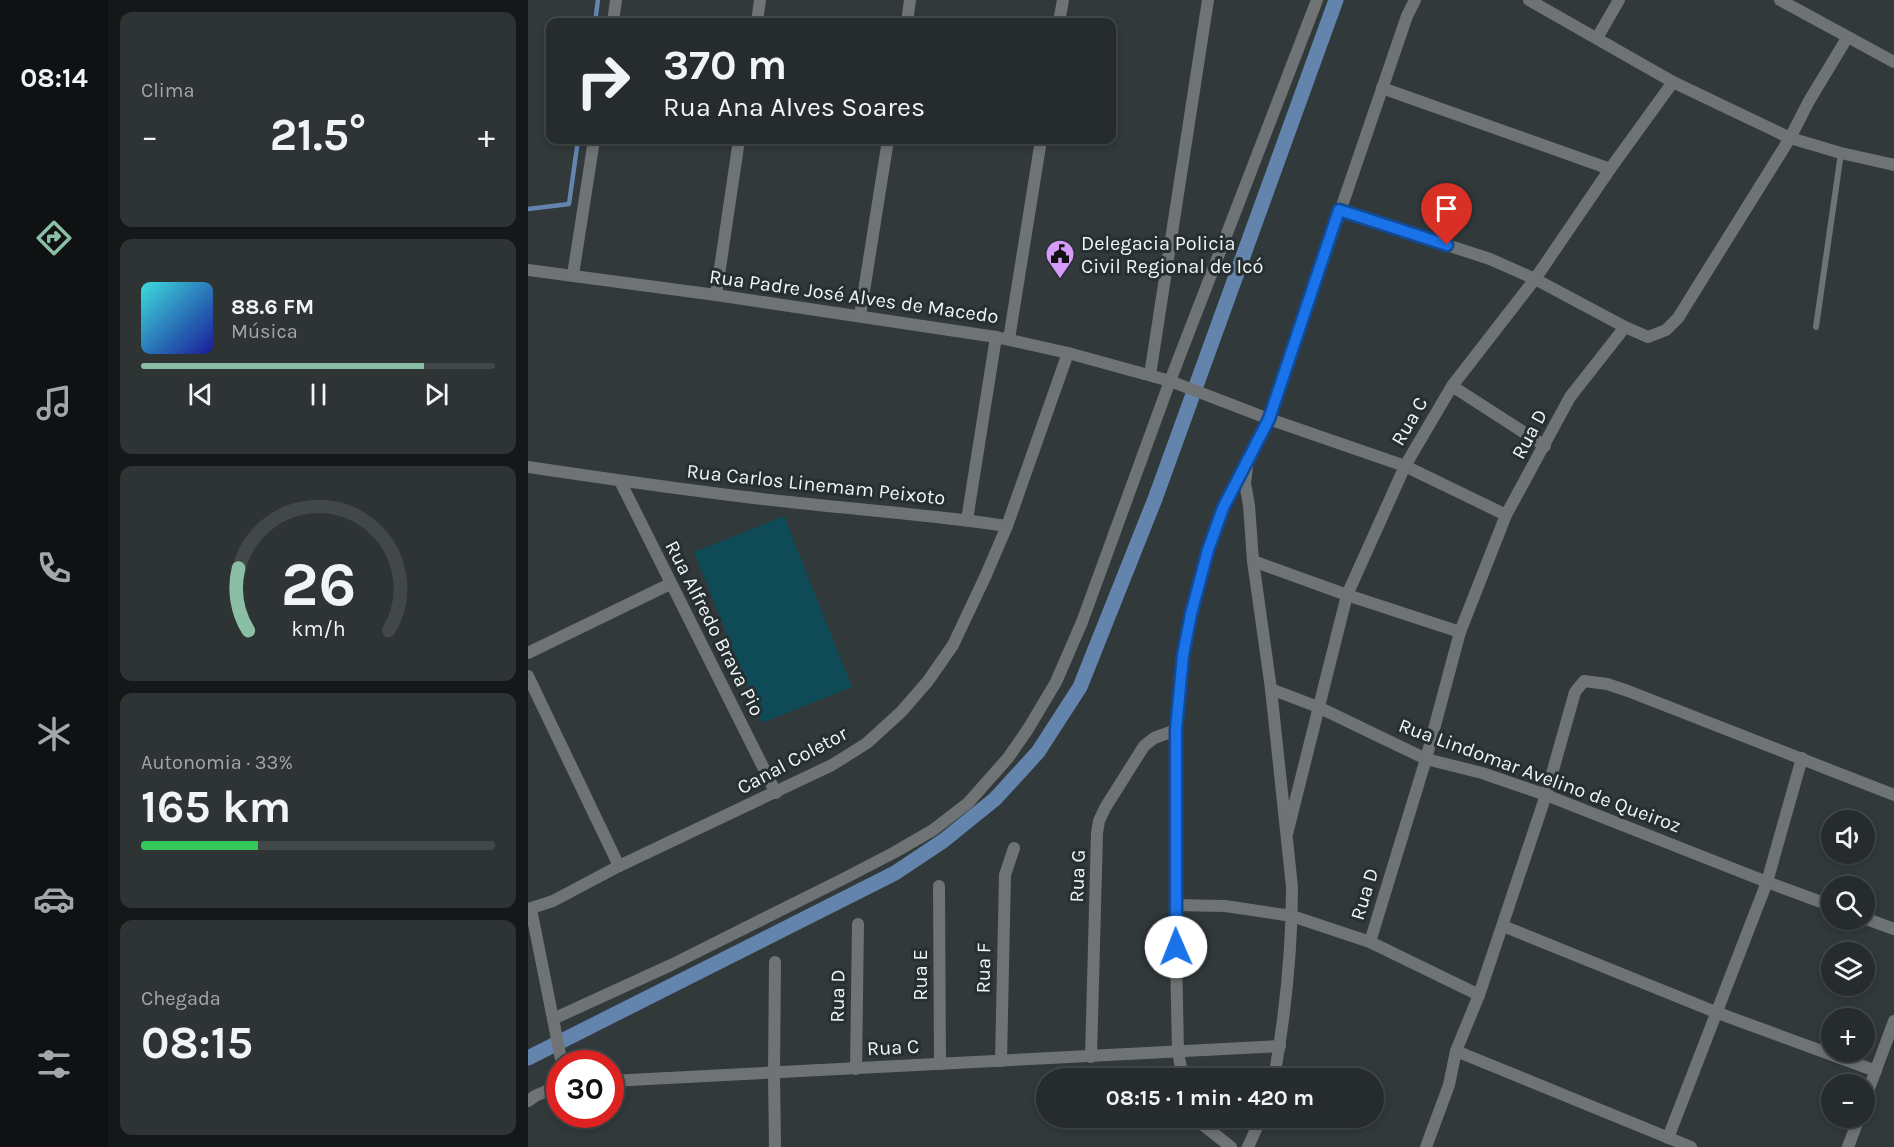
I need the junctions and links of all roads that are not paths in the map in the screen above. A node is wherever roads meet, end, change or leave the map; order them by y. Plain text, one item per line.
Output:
1 (616, 0) edge
2 (760, 0) edge
3 (910, 0) edge
4 (1063, 0) edge
5 (1208, 0) edge
6 (1317, 0) edge
7 (1414, 0) edge
8 (1529, 0) edge
9 (1619, 0) edge
10 (1780, 0) edge
11 (1547, 4) edge
12 (614, 18) edge
13 (758, 18) edge
14 (908, 18) edge
15 (1060, 18) edge
16 (1597, 38) junction
17 (1847, 38) junction
18 (1894, 62) edge
19 (1673, 82) junction
20 (1383, 88) junction
21 (1790, 138) junction
22 (593, 144) edge
23 (738, 144) edge
24 (887, 144) edge
25 (1040, 144) edge
26 (1841, 153) junction
27 (1894, 165) edge
28 (1610, 169) junction
29 (1339, 210) junction
30 (528, 270) edge
31 (573, 275) junction
32 (1534, 279) junction
33 (716, 295) junction
34 (860, 316) junction
35 (1625, 327) junction
36 (1816, 327) dead end
37 (996, 337) junction
38 (1009, 339) junction
39 (1068, 353) junction
40 (1150, 375) junction
41 (1176, 384) junction
42 (1452, 386) junction
43 (1269, 419) junction
44 (1545, 446) junction
45 (1248, 460) junction
46 (1405, 466) junction
47 (528, 467) edge
48 (620, 481) junction
49 (1506, 515) junction
50 (967, 520) junction
51 (1007, 526) junction
52 (1253, 561) junction
53 (670, 584) junction
54 (1347, 595) junction
55 (1460, 632) junction
56 (528, 653) edge
57 (528, 676) edge
58 (1270, 688) junction
59 (1318, 707) junction
60 (1176, 730) junction
61 (1802, 758) junction
62 (1426, 759) junction
63 (776, 793) junction
64 (1546, 795) junction
65 (1894, 795) edge
66 (1287, 834) junction
67 (1014, 848) dead end
68 (619, 866) junction
69 (1767, 882) junction
70 (939, 886) dead end
71 (1821, 902) edge
72 (1175, 905) junction
73 (530, 909) edge
74 (1292, 916) junction
75 (1875, 922) edge
76 (858, 924) dead end
77 (1503, 926) junction
78 (1894, 929) edge
79 (1370, 942) junction
80 (776, 962) dead end
81 (1479, 995) junction
82 (1718, 1013) junction
83 (1894, 1022) edge
84 (554, 1024) junction
85 (1280, 1046) junction
86 (559, 1050) edge
87 (1456, 1051) junction
88 (1178, 1052) junction
89 (1091, 1057) junction
90 (1001, 1061) junction
91 (939, 1064) junction
92 (1181, 1068) edge
93 (1276, 1068) edge
94 (856, 1069) junction
95 (1876, 1071) junction
96 (774, 1073) junction
97 (1875, 1074) edge
98 (624, 1080) edge
99 (546, 1092) edge
100 (532, 1098) edge
101 (1207, 1128) edge
102 (1257, 1128) edge
103 (1855, 1128) edge
104 (1668, 1138) junction
105 (775, 1147) edge
106 (1231, 1147) edge
107 (1248, 1147) edge
108 (1426, 1147) edge
109 (1691, 1147) edge
110 (1848, 1147) edge

1 - 12 street
2 - 13 street
3 - 14 street
4 - 15 street
5 - 40 street
6 - 41 street
7 - 20 street
8 - 11 street
9 - 16 street
10 - 17 street
11 - 16 street
16 - 19 street
17 - 18 street
17 - 21 street
19 - 21 street
19 - 28 street, Rua C
20 - 28 street
20 - 29 street
21 - 26 street
21 - 35 street
22 - 31 street
23 - 33 street
24 - 34 street
25 - 38 street
26 - 27 street
26 - 36 lane
28 - 32 street, Rua C
29 - 32 street
29 - 43 street
30 - 31 street, Rua Padre José Alves de Macedo
31 - 33 street, Rua Padre José Alves de Macedo
32 - 35 street
32 - 42 street, Rua C
33 - 34 street, Rua Padre José Alves de Macedo
34 - 37 street, Rua Padre José Alves de Macedo
35 - 44 street, Rua D
37 - 38 street, Rua Padre José Alves de Macedo
37 - 50 street
38 - 39 street, Rua Padre José Alves de Macedo
39 - 40 street, Rua Padre José Alves de Macedo
39 - 51 street, Canal Coletor
40 - 41 street, Rua Padre José Alves de Macedo
41 - 43 street, Rua Padre José Alves de Macedo
41 - 84 street
42 - 44 street
42 - 46 street, Rua C
43 - 45 street
43 - 46 street, Rua Padre José Alves de Macedo
44 - 49 street, Rua D
45 - 52 street
45 - 60 street
46 - 49 street, Rua Padre José Alves de Macedo
46 - 54 street, Rua C
47 - 48 street, Rua Carlos Linemam Peixoto
48 - 50 street, Rua Carlos Linemam Peixoto
48 - 53 street, Rua Alfredo Brava Pio
49 - 55 street, Rua D
50 - 51 street, Rua Carlos Linemam Peixoto
51 - 63 street, Canal Coletor
52 - 54 street
52 - 58 street
53 - 56 street
53 - 63 street, Rua Alfredo Brava Pio
54 - 55 street
54 - 59 street, Rua C
55 - 62 street, Rua D
57 - 68 street
58 - 59 street, Rua Lindomar Avelino de Queiroz
58 - 66 street
59 - 62 street, Rua Lindomar Avelino de Queiroz
59 - 66 street, Rua C
60 - 72 street
60 - 89 street, Rua G
61 - 64 street
61 - 65 street
61 - 69 street
62 - 64 street, Rua Lindomar Avelino de Queiroz
62 - 79 street, Rua D
63 - 68 street, Canal Coletor
64 - 69 street, Rua Lindomar Avelino de Queiroz
64 - 77 street
66 - 74 street
67 - 90 street, Rua F
68 - 73 street, Canal Coletor
69 - 71 street, Rua Lindomar Avelino de Queiroz
69 - 82 street
70 - 91 street, Rua E
72 - 74 street
72 - 88 street
73 - 84 street
74 - 79 street
74 - 85 street
75 - 78 street
76 - 94 street, Rua D
77 - 81 street
77 - 82 street
79 - 81 street
80 - 96 street
81 - 87 street
82 - 95 street
82 - 104 street
83 - 95 street
84 - 86 street
85 - 88 street, Rua C
85 - 93 street
87 - 104 street
87 - 108 street
88 - 89 street, Rua C
88 - 92 street
89 - 90 street, Rua C
90 - 91 street, Rua C
91 - 94 street, Rua C
94 - 96 street, Rua C
95 - 97 street
96 - 98 street, Rua C
96 - 105 street
99 - 100 street
101 - 106 street
102 - 107 street
103 - 110 street
104 - 109 street

